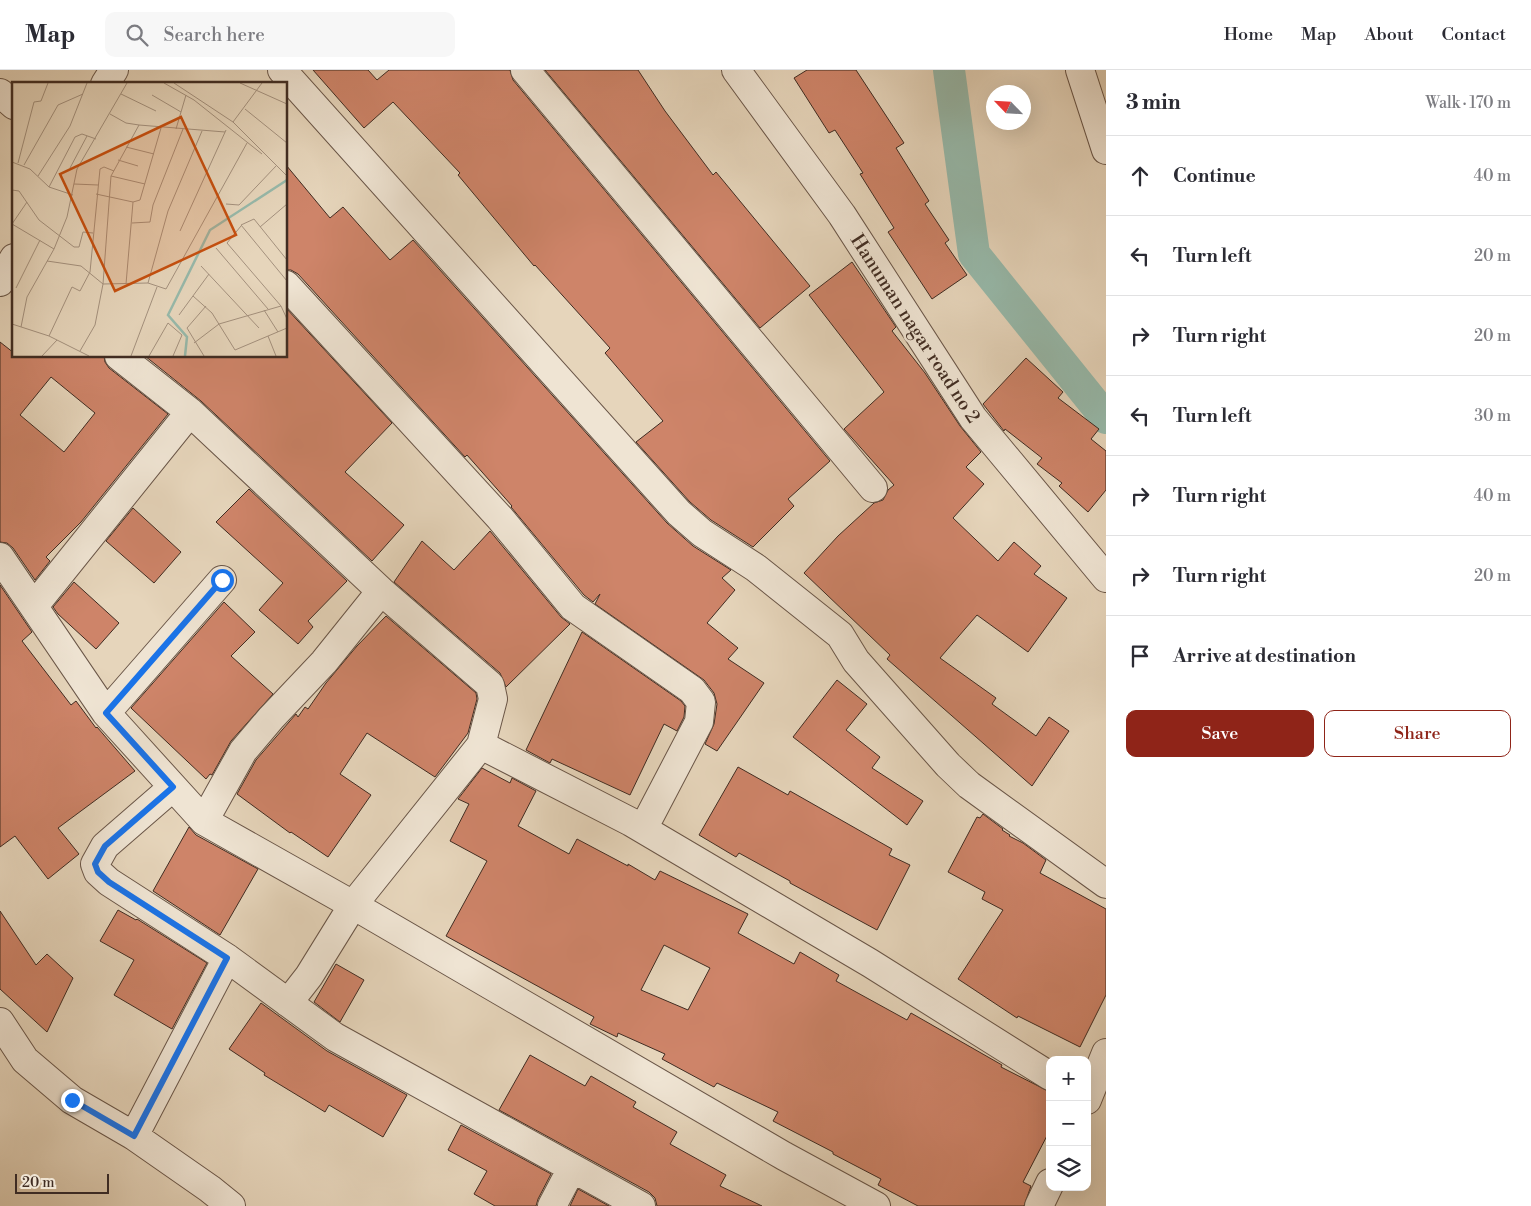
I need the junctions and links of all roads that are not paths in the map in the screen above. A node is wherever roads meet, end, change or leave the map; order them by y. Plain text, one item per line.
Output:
1 (114, 70) edge
2 (282, 70) edge
3 (525, 70) edge
4 (736, 70) edge
5 (1080, 70) edge
6 (106, 82) edge
7 (0, 93) edge
8 (12, 103) edge
9 (1106, 150) edge
10 (288, 287) edge
11 (122, 358) edge
12 (190, 412) junction
13 (873, 488) dead end
14 (0, 557) edge
15 (1106, 578) edge
16 (222, 580) dead end
17 (381, 591) junction
18 (34, 606) junction
19 (106, 713) junction
20 (481, 745) junction
21 (173, 787) junction
22 (204, 821) junction
23 (643, 829) junction
24 (1106, 884) edge
25 (353, 905) junction
26 (227, 958) junction
27 (288, 1003) junction
28 (0, 1022) edge
29 (1106, 1053) edge
30 (1046, 1073) edge
31 (1091, 1090) edge
32 (134, 1136) junction
33 (572, 1168) junction
34 (1046, 1191) edge
35 (202, 1197) edge
36 (231, 1206) edge
37 (552, 1206) edge
38 (640, 1206) edge
39 (876, 1206) edge
40 (1039, 1206) edge

1 - 6 street
2 - 24 street
3 - 13 street
4 - 15 street, Hanuman nagar road no 2
5 - 9 street
7 - 8 street
10 - 23 street
11 - 12 street
12 - 17 street
12 - 18 street
14 - 18 street
16 - 19 street
17 - 20 street
17 - 22 street
18 - 19 street
19 - 21 street
20 - 23 street
20 - 25 street
21 - 22 street
21 - 26 street
22 - 25 street
23 - 30 street
25 - 27 street
25 - 39 street
26 - 27 street
26 - 32 street
27 - 33 street
28 - 32 street
29 - 31 street
32 - 35 street
33 - 37 street
33 - 38 street
34 - 40 street
35 - 36 street

